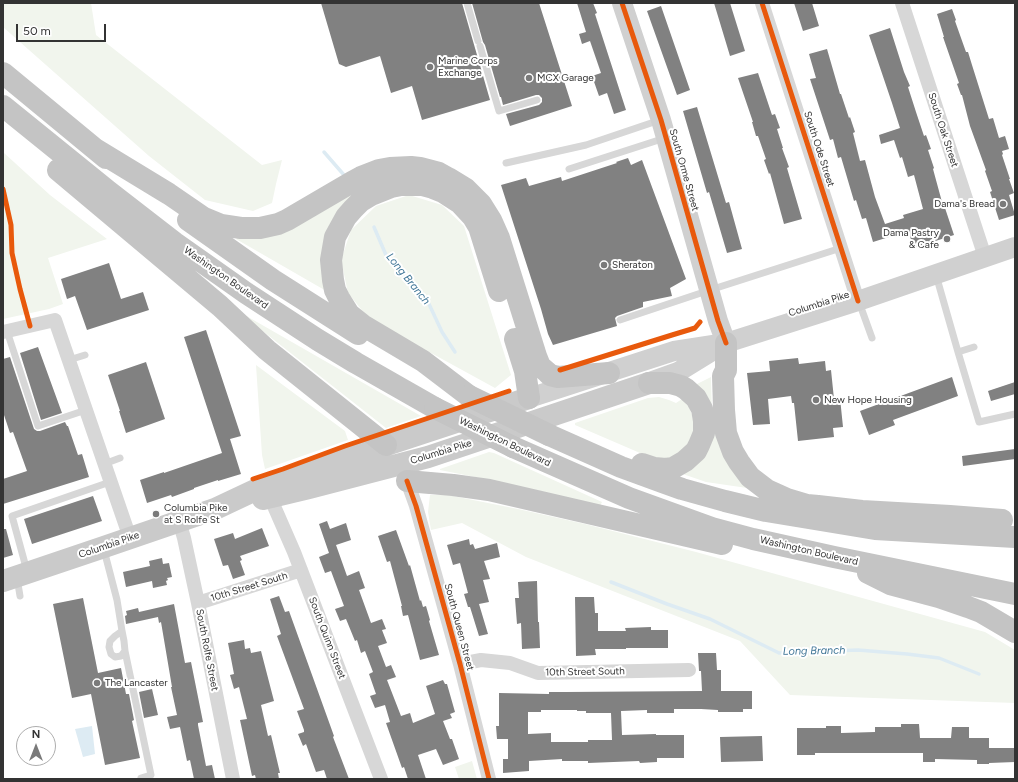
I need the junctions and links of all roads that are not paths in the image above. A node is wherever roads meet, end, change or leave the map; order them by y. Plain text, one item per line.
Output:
1 (467, 3) edge
2 (622, 3) edge
3 (762, 3) edge
4 (902, 3) edge
5 (3, 73) edge
6 (537, 100) dead end
7 (3, 106) edge
8 (3, 121) edge
9 (663, 129) junction
10 (95, 149) junction
11 (506, 164) dead end
12 (569, 170) dead end
13 (1015, 247) edge
14 (841, 248) junction
15 (985, 257) junction
16 (936, 274) junction
17 (710, 290) junction
18 (858, 301) junction
19 (620, 320) dead end
20 (5, 332) edge
21 (872, 338) dead end
22 (726, 343) junction
23 (974, 347) dead end
24 (958, 352) junction
25 (85, 355) dead end
26 (69, 360) junction
27 (609, 373) junction
28 (649, 382) junction
29 (470, 396) junction
30 (529, 398) junction
31 (86, 410) junction
32 (1015, 414) edge
33 (549, 435) junction
34 (386, 445) junction
35 (120, 458) dead end
36 (104, 464) junction
37 (404, 473) junction
38 (110, 482) junction
39 (270, 497) junction
40 (215, 509) junction
41 (179, 522) junction
42 (1011, 525) edge
43 (130, 538) junction
44 (784, 546) junction
45 (104, 547) junction
46 (834, 557) junction
47 (301, 570) junction
48 (17, 581) edge
49 (1015, 594) edge
50 (198, 603) junction
51 (122, 631) junction
52 (1015, 632) edge
53 (125, 651) junction
54 (460, 664) junction
55 (689, 670) dead end
56 (141, 778) dead end
57 (233, 779) edge
58 (381, 779) edge
59 (489, 779) edge

1 - 6 lane
2 - 9 main road, South Orme Street
3 - 14 street, South Ode Street
4 - 15 street, South Oak Street
5 - 10 highway
7 - 44 highway, Washington Boulevard, bridge
8 - 34 highway
9 - 11 lane
9 - 12 lane
9 - 17 main road, South Orme Street
10 - 27 highway
10 - 29 highway
13 - 15 main road, Columbia Pike
14 - 17 lane
14 - 18 street, South Ode Street
15 - 16 main road, Columbia Pike
16 - 18 main road, Columbia Pike
16 - 24 lane
17 - 19 lane
17 - 22 main road, South Orme Street
18 - 21 lane
18 - 22 main road, Columbia Pike
20 - 26 street
20 - 31 lane
22 - 27 main road, Columbia Pike
22 - 28 main road, Columbia Pike
22 - 42 highway
23 - 24 lane
24 - 32 lane
25 - 26 lane
26 - 31 street
27 - 30 main road, Columbia Pike
28 - 33 highway
28 - 37 main road, Columbia Pike
29 - 30 highway
29 - 33 highway, bridge
30 - 34 main road, Columbia Pike
31 - 36 street
33 - 42 highway
34 - 37 main road, South Queen Street
34 - 40 main road, Columbia Pike
35 - 36 lane
36 - 38 street
37 - 39 main road, Columbia Pike
37 - 44 highway
37 - 54 street, South Queen Street
38 - 43 street
38 - 48 lane
39 - 40 main road, Columbia Pike
39 - 47 street, South Quinn Street
40 - 41 main road, Columbia Pike
41 - 43 main road, Columbia Pike
41 - 50 street, South Rolfe Street
43 - 45 main road, Columbia Pike
44 - 46 highway, Washington Boulevard
45 - 48 main road, Columbia Pike
45 - 51 lane
46 - 49 highway, Washington Boulevard
46 - 52 highway
47 - 50 street, 10th Street South
47 - 58 street, South Quinn Street
50 - 57 street, South Rolfe Street
51 - 53 lane
51 - 53 lane
53 - 56 lane
54 - 55 street, 10th Street South
54 - 59 street, South Queen Street

